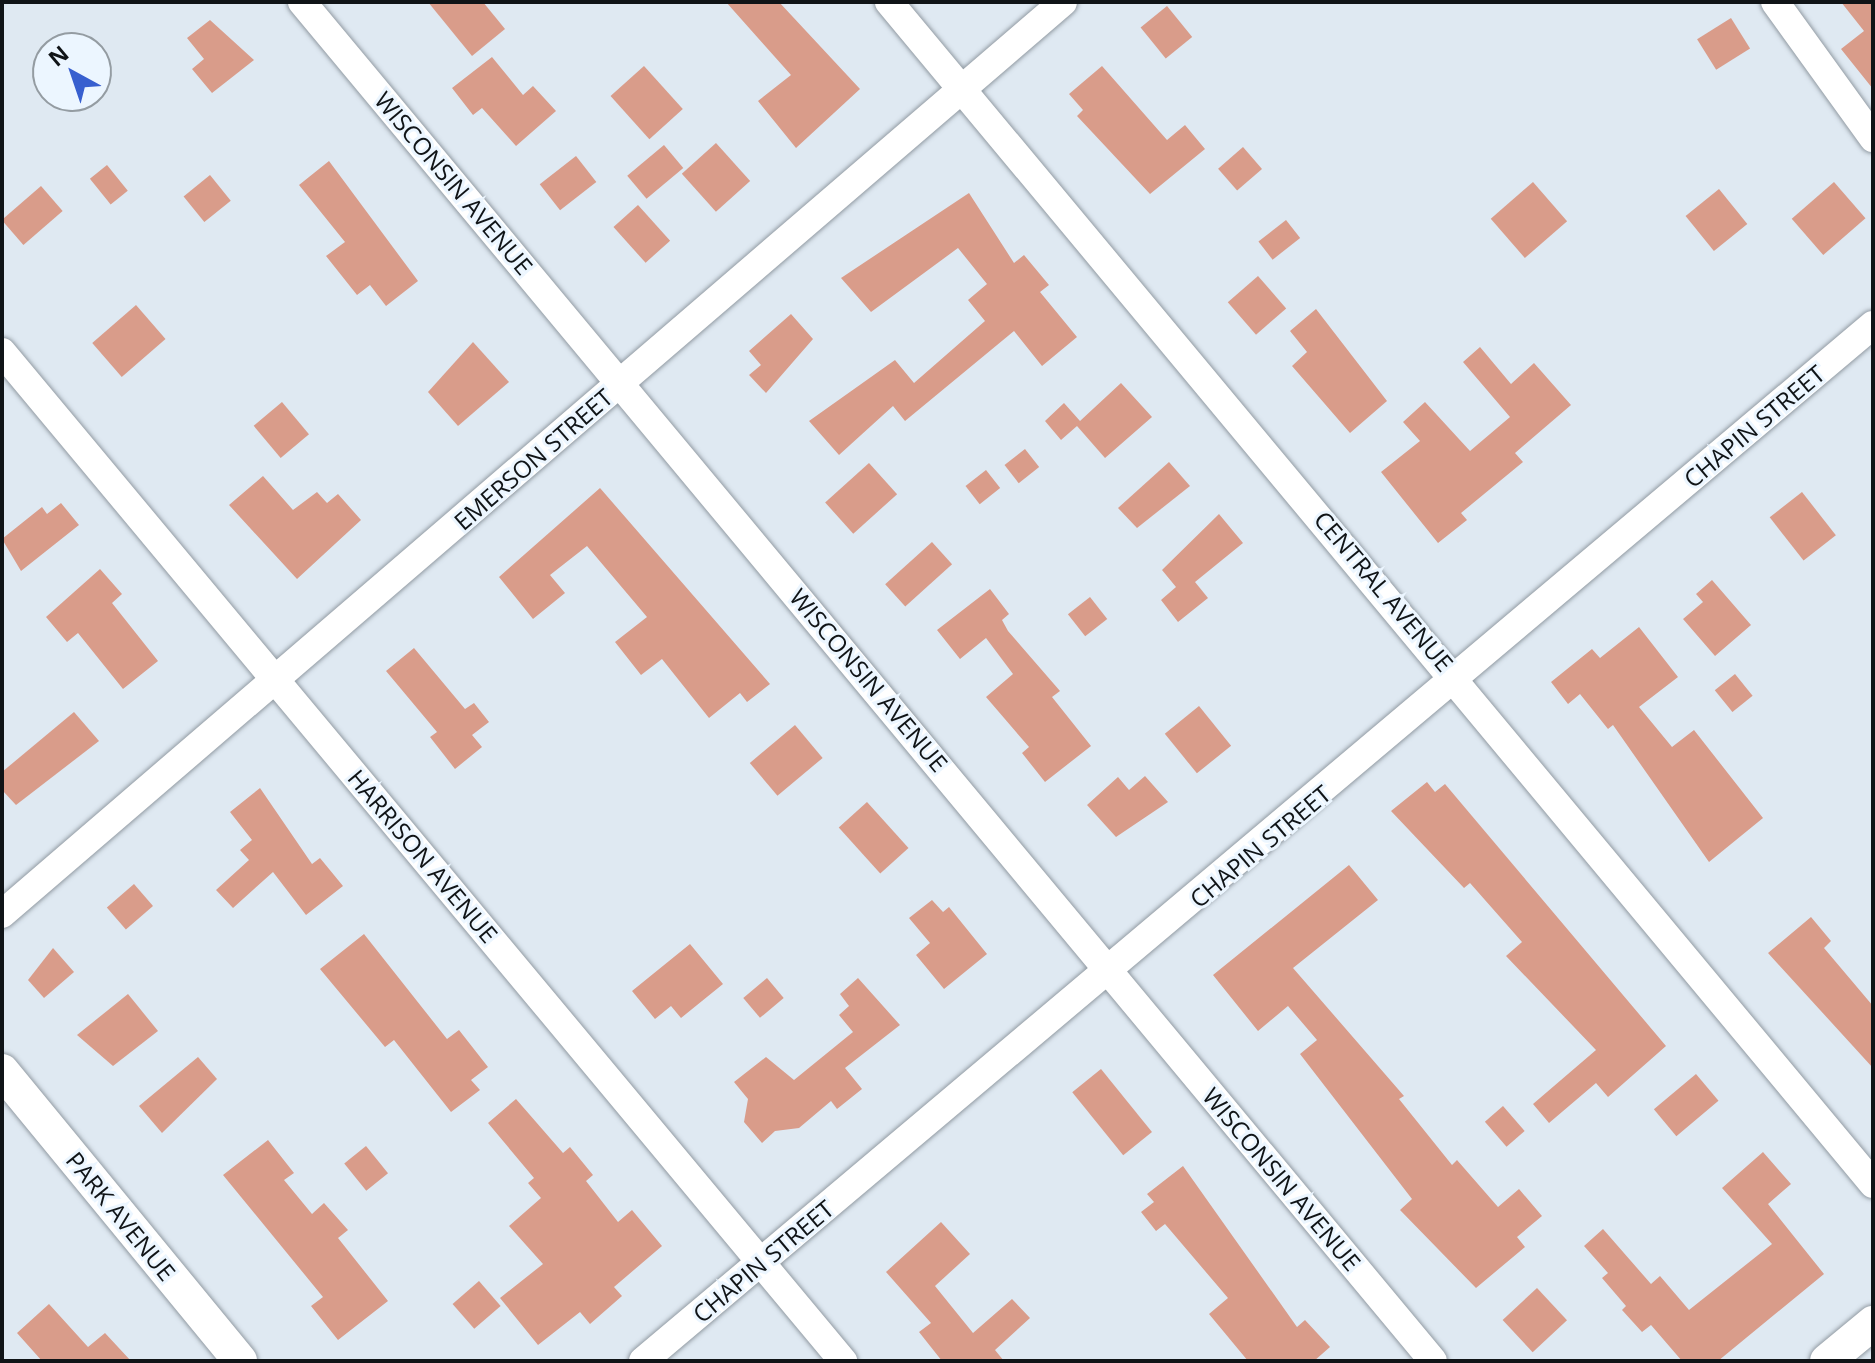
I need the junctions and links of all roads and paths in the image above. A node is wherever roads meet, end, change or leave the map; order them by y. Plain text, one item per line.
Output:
1 (302, 2) edge
2 (889, 2) edge
3 (1063, 2) edge
4 (1775, 2) edge
5 (961, 88) junction
6 (1873, 138) edge
7 (1873, 325) edge
8 (2, 352) edge
9 (622, 382) junction
10 (1458, 678) junction
11 (276, 680) junction
12 (2, 914) edge
13 (1111, 972) junction
14 (2, 1071) edge
15 (1873, 1184) edge
16 (761, 1262) junction
17 (1873, 1323) edge
18 (240, 1361) edge
19 (643, 1361) edge
20 (843, 1361) edge
21 (1433, 1361) edge
22 (1827, 1361) edge

1 - 9 street, WISCONSIN AVENUE
2 - 5 street, CENTRAL AVENUE
3 - 5 street, EMERSON STREET
4 - 6 street
5 - 9 street, EMERSON STREET
5 - 10 street, CENTRAL AVENUE
7 - 10 street, CHAPIN STREET
8 - 11 street, HARRISON AVENUE
9 - 11 street, EMERSON STREET
9 - 13 street, WISCONSIN AVENUE
10 - 13 street, CHAPIN STREET
10 - 15 street, CENTRAL AVENUE
11 - 12 street, EMERSON STREET
11 - 16 street, HARRISON AVENUE
13 - 16 street, CHAPIN STREET
13 - 21 street, WISCONSIN AVENUE
14 - 18 street, PARK AVENUE
16 - 19 street, CHAPIN STREET
16 - 20 street, HARRISON AVENUE
17 - 22 street

